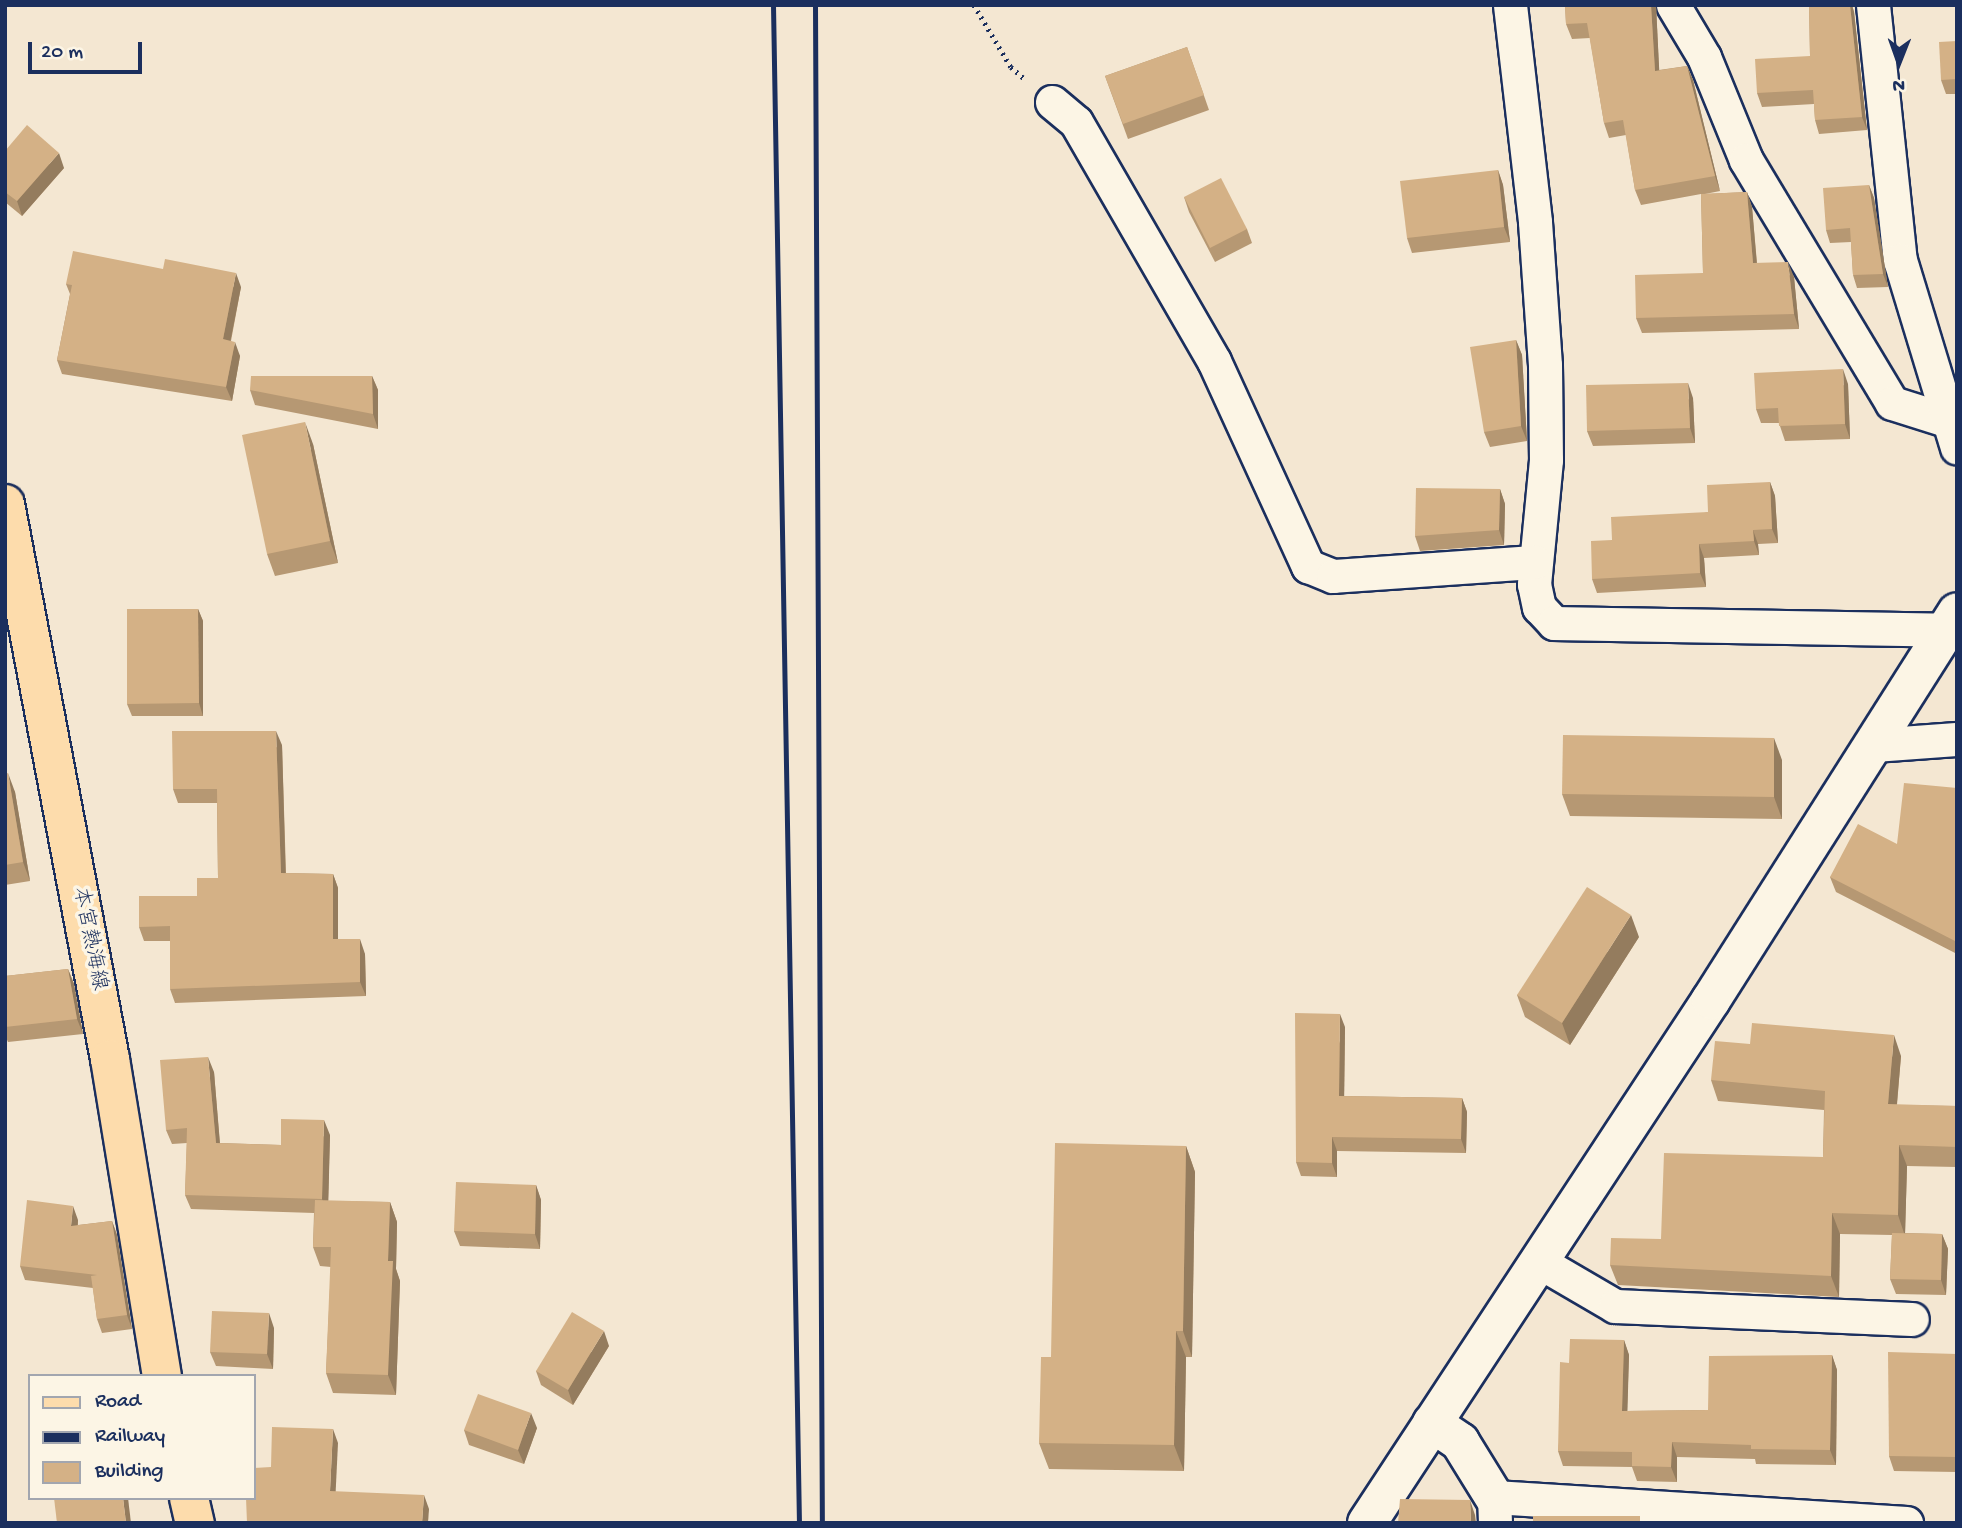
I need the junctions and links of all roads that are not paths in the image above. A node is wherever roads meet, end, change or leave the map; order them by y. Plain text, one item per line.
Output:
1 (1510, 5) edge
2 (1673, 5) edge
3 (1873, 5) edge
4 (1052, 102) road end
5 (1953, 434) edge
6 (5, 504) edge
7 (1535, 562) junction
8 (1951, 621) edge
9 (1957, 739) edge
10 (1873, 745) junction
11 (1538, 1261) junction
12 (1912, 1319) dead end
13 (162, 1374) edge
14 (1432, 1423) junction
15 (189, 1500) edge
16 (1495, 1510) edge
17 (195, 1523) edge
18 (1367, 1523) edge
19 (1906, 1523) edge

1 - 7 street
2 - 5 street
3 - 5 street
4 - 7 street
6 - 13 main road, 本宮熱海線
7 - 8 street
8 - 10 street
9 - 10 street
10 - 11 street
11 - 12 street
11 - 14 street
14 - 16 street
14 - 18 street
15 - 17 main road
16 - 19 street

